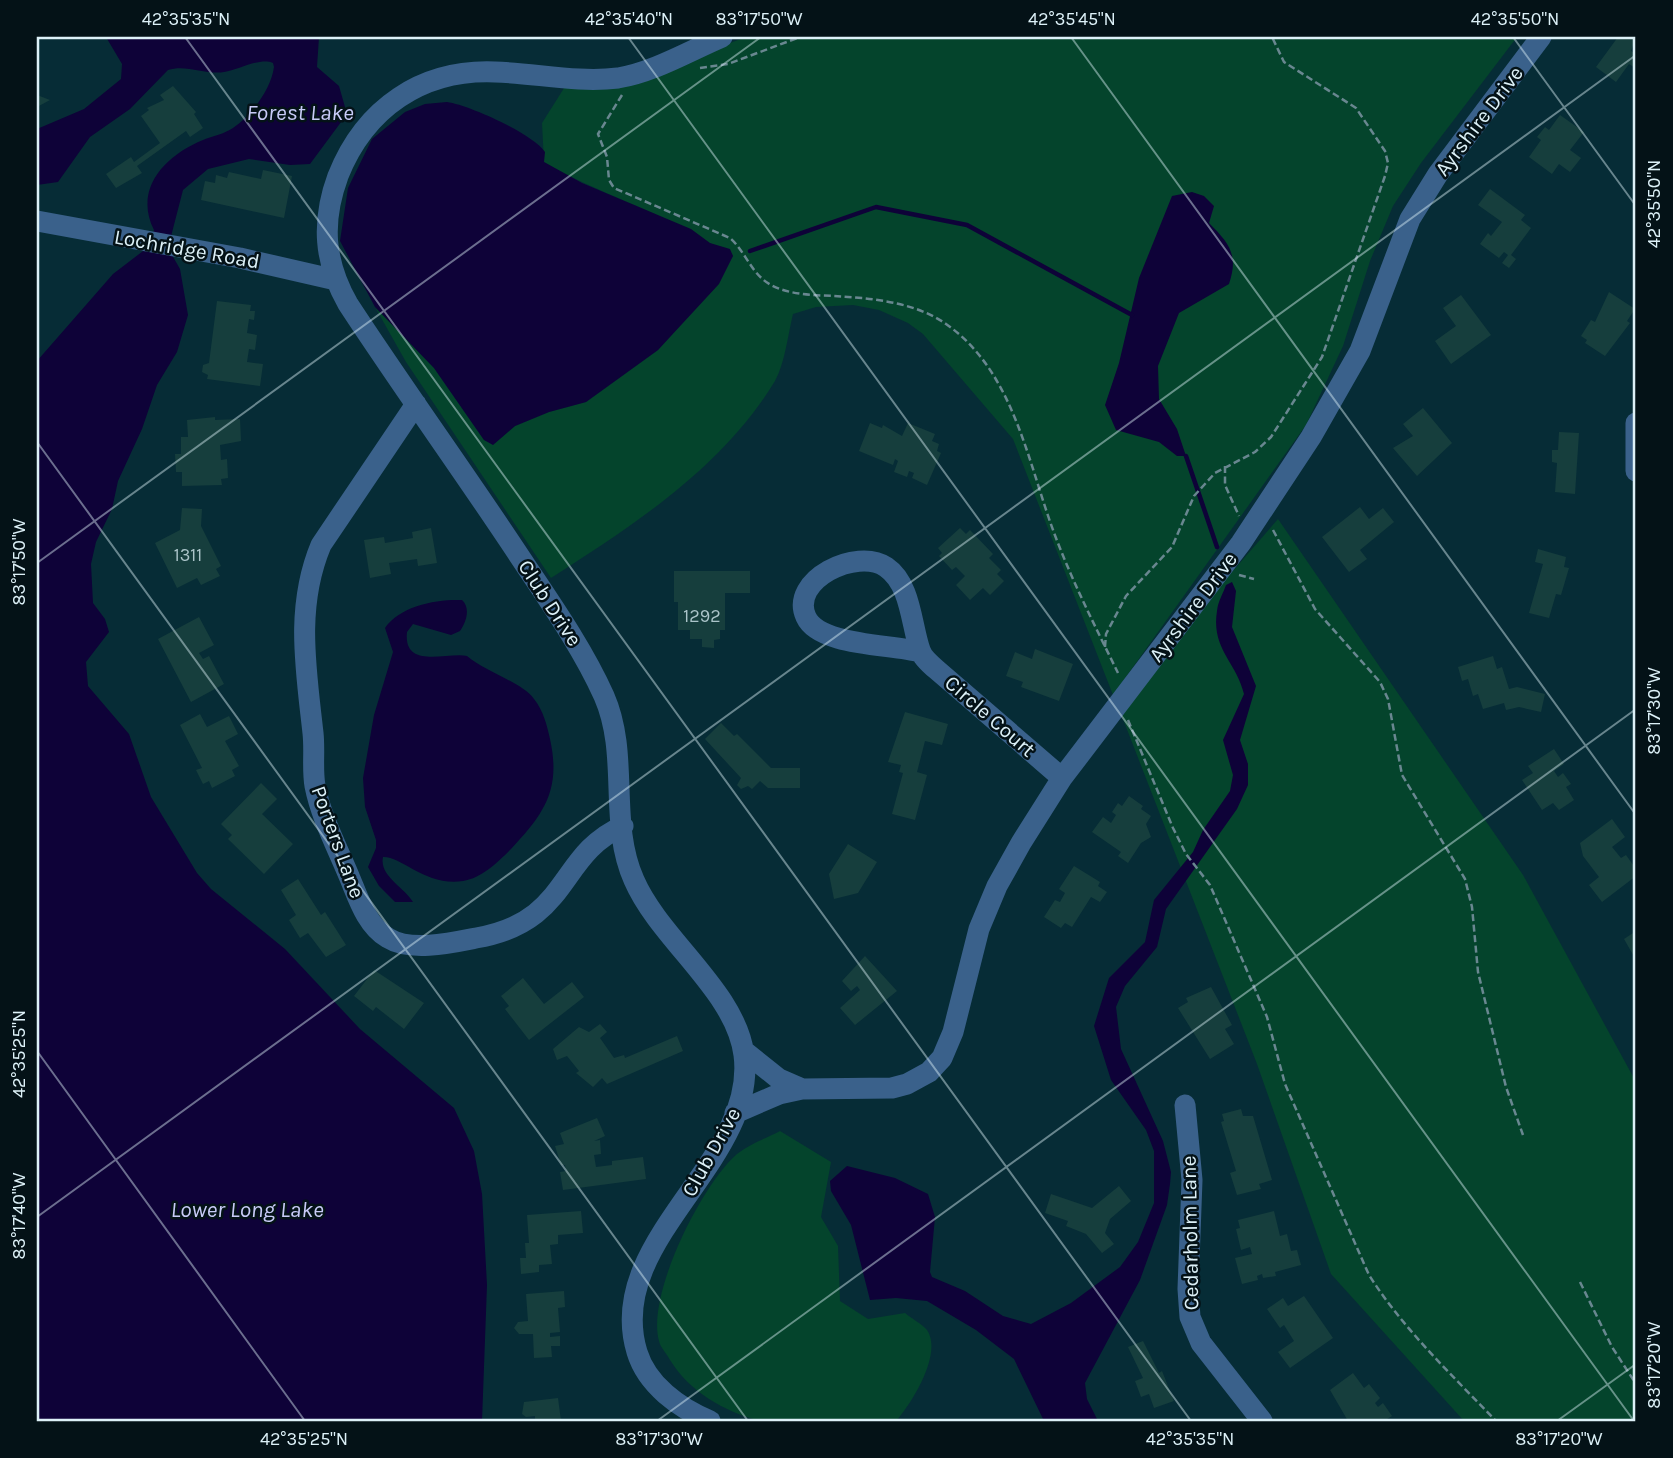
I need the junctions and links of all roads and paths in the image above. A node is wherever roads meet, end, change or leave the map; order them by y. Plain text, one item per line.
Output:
1 (722, 37) edge
2 (800, 37) edge
3 (1272, 37) edge
4 (1541, 37) edge
5 (688, 70) dead end
6 (623, 93) dead end
7 (37, 221) edge
8 (336, 280) junction
9 (416, 404) junction
10 (1636, 423) edge
11 (1225, 466) junction
12 (1636, 471) edge
13 (1255, 523) junction
14 (1105, 647) junction
15 (920, 652) junction
16 (1124, 697) junction
17 (1062, 778) junction
18 (623, 826) junction
19 (744, 1051) junction
20 (802, 1089) junction
21 (1185, 1105) dead end
22 (735, 1114) junction
23 (1523, 1135) dead end
24 (1580, 1282) dead end
25 (1636, 1384) edge
26 (710, 1421) edge
27 (1262, 1421) edge
28 (1496, 1421) edge

1 - 8 street, Club Drive
2 - 5 path
3 - 11 path
4 - 13 street, Ayrshire Drive
6 - 14 path
7 - 8 street, Lochridge Road
8 - 9 street, Club Drive
9 - 18 street, Club Drive
9 - 18 street, Porters Lane
10 - 12 street
11 - 13 path
11 - 14 path
13 - 16 street, Ayrshire Drive
13 - 23 path
14 - 16 path
15 - 15 street, Circle Court
15 - 17 street, Circle Court
16 - 17 street, Ayrshire Drive
16 - 28 path
17 - 20 street, Ayrshire Drive
18 - 19 street, Club Drive
19 - 20 street, Ayrshire Drive
19 - 22 street, Club Drive
20 - 22 street, Ayrshire Drive
21 - 27 street, Cedarholm Lane
22 - 26 street, Club Drive
24 - 25 path

